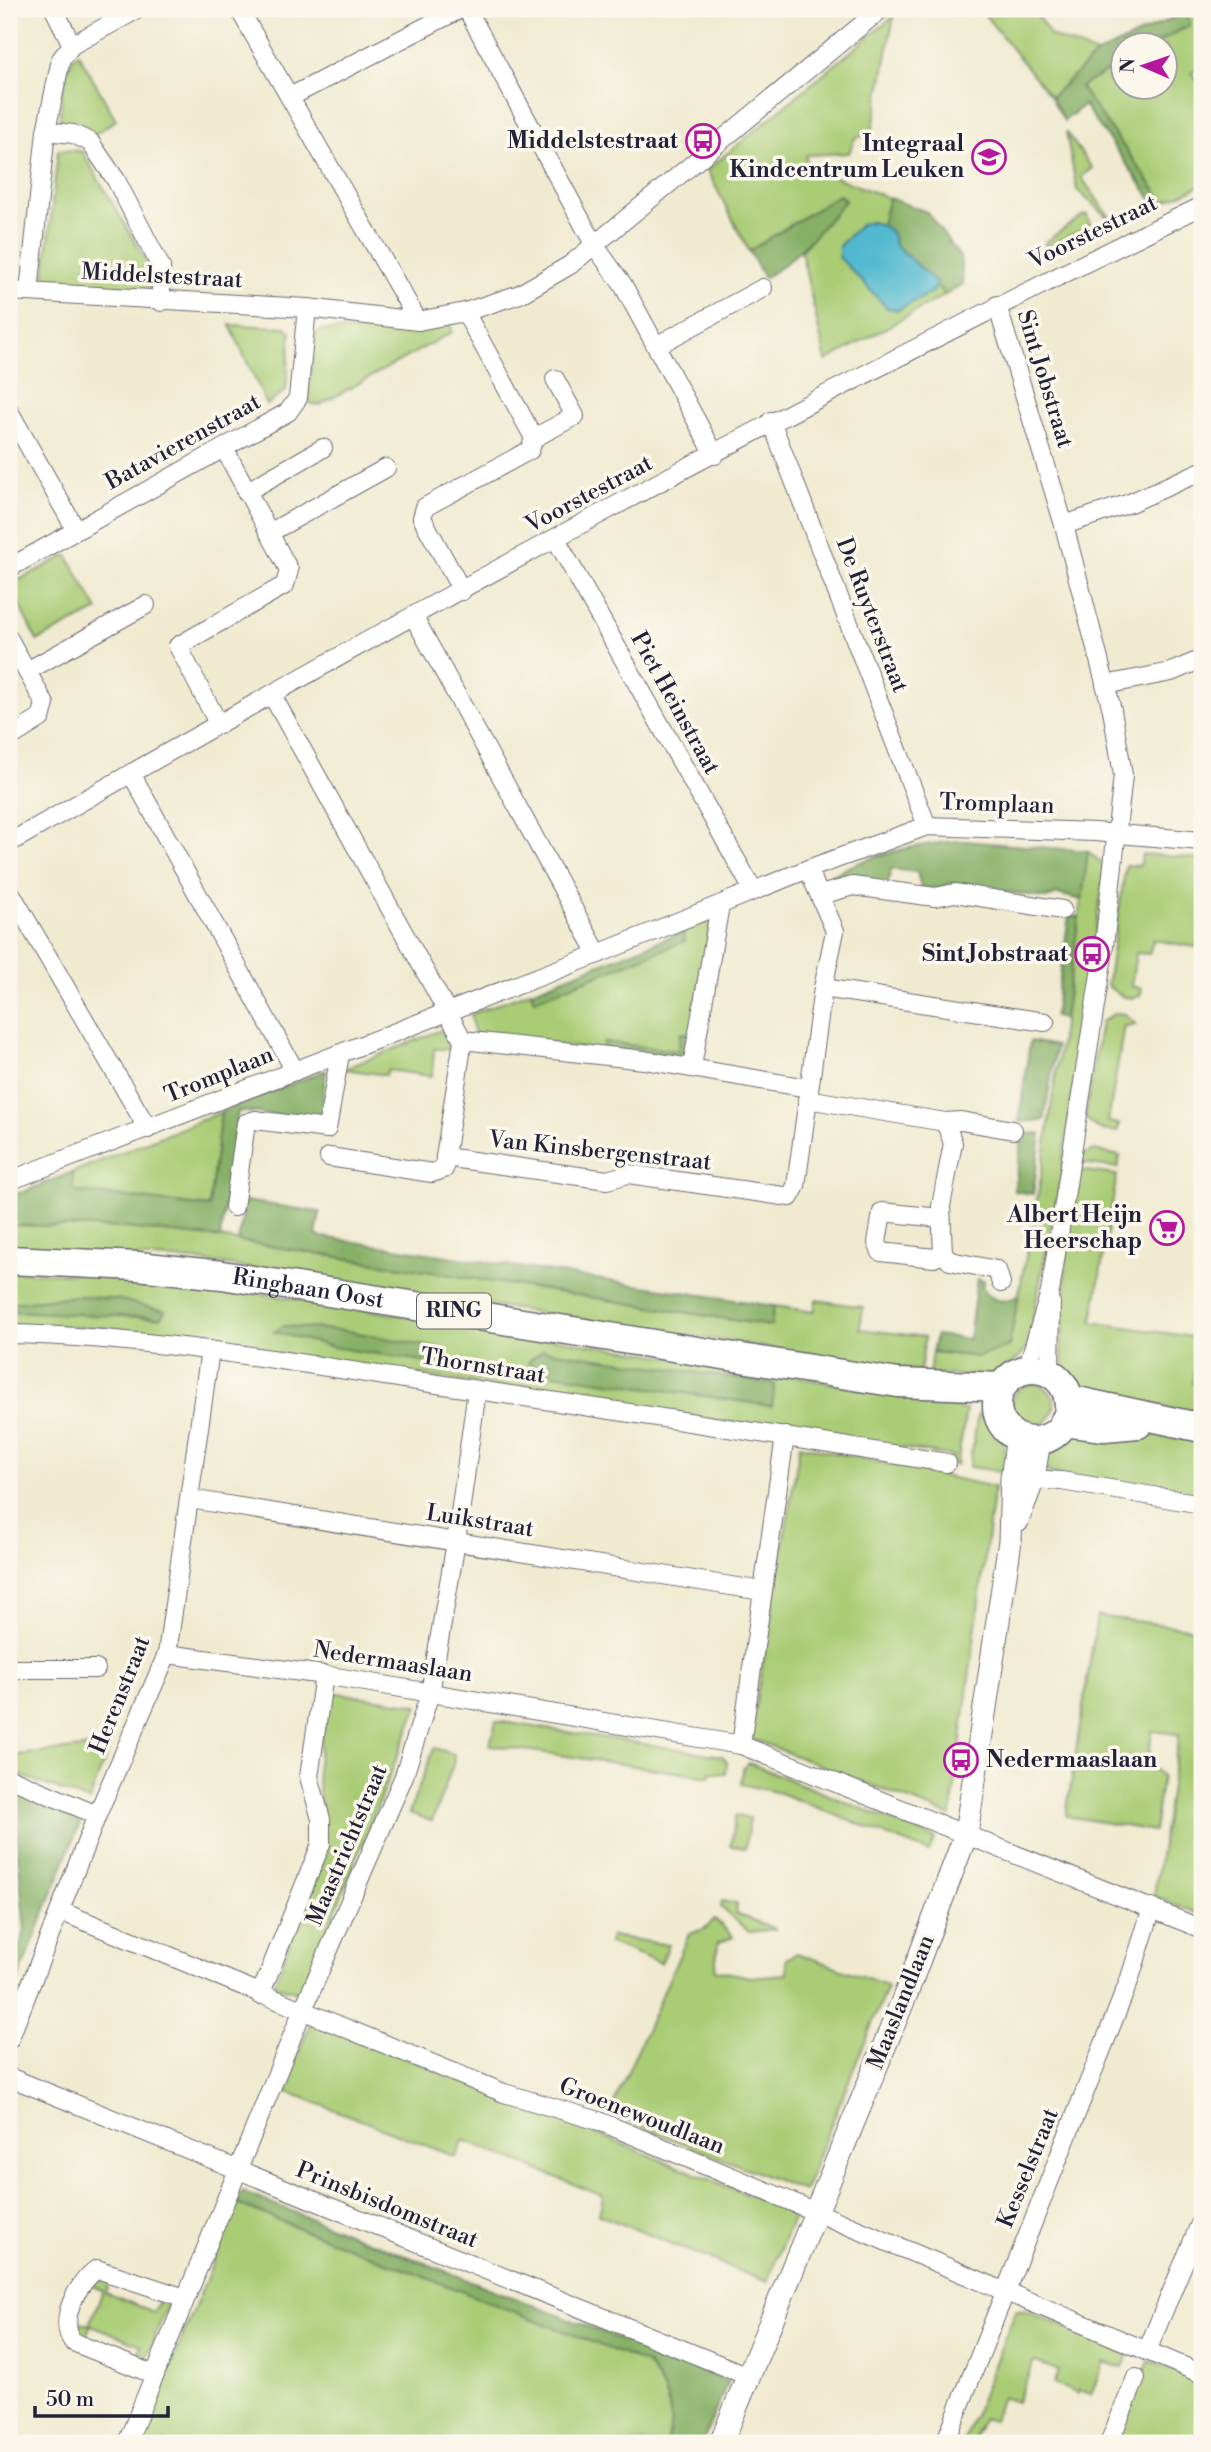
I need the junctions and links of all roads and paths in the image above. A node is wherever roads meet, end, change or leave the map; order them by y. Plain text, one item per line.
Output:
1 (54, 9) edge
2 (138, 9) edge
3 (239, 9) edge
4 (460, 9) edge
5 (467, 9) edge
6 (881, 9) edge
7 (72, 45) junction
8 (290, 97) junction
9 (46, 131) junction
10 (1202, 206) edge
11 (594, 246) junction
12 (764, 288) dead end
13 (9, 291) edge
14 (29, 292) junction
15 (161, 302) junction
16 (997, 305) junction
17 (307, 308) junction
18 (465, 312) junction
19 (418, 321) junction
20 (656, 346) junction
21 (555, 379) dead end
22 (9, 411) edge
23 (771, 421) junction
24 (534, 438) junction
25 (224, 447) junction
26 (323, 448) dead end
27 (715, 455) junction
28 (386, 468) dead end
29 (1202, 471) edge
30 (246, 492) junction
31 (1064, 525) junction
32 (76, 530) junction
33 (269, 533) junction
34 (556, 539) junction
35 (9, 568) edge
36 (463, 590) junction
37 (146, 605) dead end
38 (414, 617) junction
39 (9, 639) edge
40 (1202, 659) edge
41 (27, 671) junction
42 (1105, 685) junction
43 (272, 695) junction
44 (219, 725) junction
45 (9, 737) edge
46 (131, 773) junction
47 (927, 826) junction
48 (1118, 834) junction
49 (1202, 841) edge
50 (9, 843) edge
51 (808, 869) junction
52 (9, 890) edge
53 (753, 890) junction
54 (820, 895) junction
55 (720, 905) junction
56 (1062, 910) dead end
57 (598, 954) junction
58 (823, 988) junction
59 (447, 1011) junction
60 (1045, 1022) dead end
61 (463, 1040) junction
62 (340, 1054) junction
63 (692, 1067) junction
64 (295, 1071) junction
65 (808, 1093) junction
66 (945, 1122) junction
67 (148, 1129) junction
68 (1013, 1130) dead end
69 (329, 1157) dead end
70 (445, 1157) junction
71 (9, 1181) edge
72 (234, 1207) dead end
73 (940, 1218) junction
74 (943, 1253) junction
75 (9, 1260) edge
76 (1001, 1283) dead end
77 (9, 1334) edge
78 (210, 1350) junction
79 (1039, 1371) junction
80 (477, 1390) junction
81 (1000, 1400) junction
82 (1066, 1410) junction
83 (1202, 1428) edge
84 (785, 1436) junction
85 (1028, 1438) junction
86 (947, 1463) dead end
87 (1033, 1479) junction
88 (190, 1499) junction
89 (1202, 1504) edge
90 (1010, 1541) junction
91 (456, 1542) junction
92 (762, 1591) junction
93 (167, 1654) junction
94 (96, 1668) dead end
95 (9, 1670) edge
96 (324, 1675) junction
97 (430, 1693) junction
98 (741, 1745) junction
99 (9, 1778) edge
100 (97, 1815) junction
101 (966, 1835) junction
102 (1152, 1908) junction
103 (61, 1911) junction
104 (1202, 1928) edge
105 (260, 1995) junction
106 (302, 2012) junction
107 (9, 2040) edge
108 (9, 2077) edge
109 (238, 2172) junction
110 (815, 2211) junction
111 (1202, 2219) edge
112 (1006, 2290) junction
113 (185, 2298) junction
114 (1147, 2351) junction
115 (1202, 2374) edge
116 (155, 2375) junction
117 (748, 2376) junction
118 (1136, 2378) dead end
119 (127, 2443) edge
120 (721, 2443) edge
121 (945, 2443) edge
122 (1108, 2443) edge

1 - 7 street
2 - 7 street
3 - 8 street
4 - 8 street
5 - 11 street
6 - 11 street, Middelstestraat
7 - 9 street
8 - 19 street
9 - 14 street
9 - 15 street
10 - 16 street, Voorstestraat
11 - 18 street, Middelstestraat
11 - 20 street
12 - 20 street
13 - 14 street, Middelstestraat
14 - 15 street, Middelstestraat
15 - 17 street, Middelstestraat
16 - 23 street, Voorstestraat
16 - 31 street, Sint Jobstraat
17 - 19 street, Middelstestraat
17 - 25 street, Batavierenstraat
18 - 19 street, Middelstestraat
18 - 24 street
20 - 27 street
21 - 24 street
22 - 32 street
23 - 27 street, Voorstestraat
23 - 47 street, De Ruyterstraat
24 - 36 street
25 - 30 street
25 - 32 street, Batavierenstraat
26 - 30 street
27 - 34 street, Voorstestraat
28 - 33 street
29 - 31 street
30 - 33 street
31 - 42 street, Sint Jobstraat
32 - 35 street, Batavierenstraat
33 - 44 street
34 - 36 street, Voorstestraat
34 - 53 street, Piet Heinstraat
36 - 38 street, Voorstestraat
37 - 41 street
38 - 43 street, Voorstestraat
38 - 57 street
39 - 41 street
40 - 42 street
41 - 45 street
42 - 48 street, Sint Jobstraat
43 - 44 street, Voorstestraat
43 - 59 street
44 - 46 street, Voorstestraat
46 - 50 street, Voorstestraat
46 - 64 street
47 - 48 street, Tromplaan
47 - 51 street, Tromplaan
48 - 49 street, Tromplaan
48 - 79 street, Sint Jobstraat
51 - 53 street, Tromplaan
51 - 54 street, Van Kinsbergenstraat
52 - 67 street
53 - 55 street, Tromplaan
54 - 56 street
54 - 58 street, Van Kinsbergenstraat
55 - 57 street, Tromplaan
55 - 63 street
57 - 59 street, Tromplaan
58 - 60 street
58 - 65 street, Van Kinsbergenstraat
59 - 61 street
59 - 62 street, Tromplaan
61 - 63 street
61 - 70 street
62 - 64 street, Tromplaan
62 - 72 street
63 - 65 street
64 - 67 street, Tromplaan
65 - 66 street
65 - 70 street, Van Kinsbergenstraat
66 - 68 street
66 - 73 street
67 - 71 street, Tromplaan
69 - 70 street
73 - 74 street
73 - 74 street
74 - 76 street
75 - 81 main road, Ringbaan Oost / RING
77 - 78 street, Thornstraat
78 - 80 street, Thornstraat
78 - 88 street, Herenstraat
79 - 81 main road
79 - 82 main road
80 - 84 street, Thornstraat
80 - 91 street, Maastrichtstraat
81 - 85 main road
82 - 83 main road
82 - 85 main road
84 - 86 street, Thornstraat
84 - 92 street
85 - 87 street, Maaslandlaan
85 - 90 street, Maaslandlaan
87 - 89 street
87 - 90 street, Maaslandlaan
88 - 91 street, Luikstraat
88 - 93 street, Herenstraat
90 - 101 street, Maaslandlaan
91 - 92 street, Luikstraat
91 - 97 street, Maastrichtstraat
92 - 98 street
93 - 96 street, Nedermaaslaan
93 - 100 street, Herenstraat
94 - 95 street
96 - 97 street, Nedermaaslaan
96 - 105 street, Maastrichtstraat
97 - 98 street, Nedermaaslaan
97 - 106 street, Maastrichtstraat
98 - 101 street, Nedermaaslaan
99 - 100 street
100 - 103 street, Herenstraat
101 - 102 street, Nedermaaslaan
101 - 110 street, Maaslandlaan
102 - 104 street, Nedermaaslaan
102 - 112 street, Kesselstraat
103 - 105 street, Groenewoudlaan
103 - 107 street, Herenstraat
105 - 106 street, Groenewoudlaan
106 - 109 street, Maastrichtstraat
106 - 110 street, Groenewoudlaan
108 - 109 street, Prinsbisdomstraat
109 - 113 street, Maastrichtstraat
109 - 117 street, Prinsbisdomstraat
110 - 112 street, Groenewoudlaan
110 - 117 street, Maaslandlaan
111 - 114 street
112 - 114 street, Groenewoudlaan
112 - 121 street, Kesselstraat
113 - 116 street, Maastrichtstraat
113 - 116 street
114 - 115 street, Groenewoudlaan
116 - 119 street, Maastrichtstraat
117 - 120 street, Maaslandlaan
118 - 122 street

